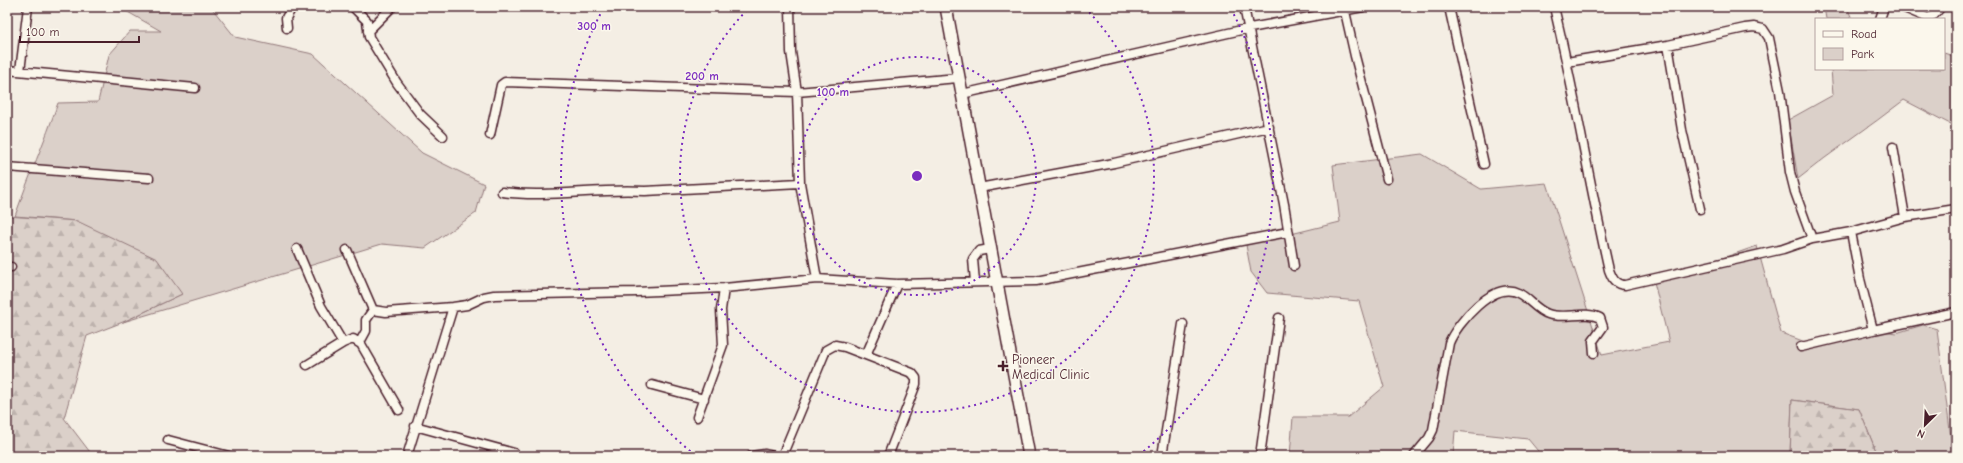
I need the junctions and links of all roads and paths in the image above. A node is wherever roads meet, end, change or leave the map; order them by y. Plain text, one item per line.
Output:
1 (28, 7) edge
2 (292, 7) edge
3 (353, 7) edge
4 (392, 7) edge
5 (790, 7) edge
6 (946, 7) edge
7 (1244, 7) edge
8 (1363, 7) edge
9 (1449, 7) edge
10 (1554, 7) edge
11 (1884, 7) edge
12 (1902, 7) edge
13 (1941, 7) edge
14 (1345, 9) edge
15 (1880, 18) edge
16 (287, 28) dead end
17 (1250, 28) junction
18 (368, 31) junction
19 (1668, 45) junction
20 (1567, 62) junction
21 (7, 70) edge
22 (20, 71) junction
23 (958, 78) junction
24 (195, 88) dead end
25 (797, 92) junction
26 (962, 94) junction
27 (1269, 127) junction
28 (490, 135) dead end
29 (443, 136) dead end
30 (1893, 147) dead end
31 (1484, 164) dead end
32 (7, 167) edge
33 (149, 178) dead end
34 (1387, 179) dead end
35 (800, 183) junction
36 (979, 188) junction
37 (502, 192) dead end
38 (1700, 209) dead end
39 (1956, 209) edge
40 (1905, 217) junction
41 (1288, 232) junction
42 (1852, 232) junction
43 (1812, 239) junction
44 (297, 249) dead end
45 (990, 249) junction
46 (347, 250) dead end
47 (1294, 266) dead end
48 (817, 279) junction
49 (997, 281) junction
50 (975, 282) junction
51 (897, 284) junction
52 (724, 288) junction
53 (453, 307) junction
54 (373, 310) junction
55 (1956, 312) edge
56 (1278, 318) dead end
57 (1183, 324) dead end
58 (1873, 330) junction
59 (360, 342) junction
60 (343, 343) junction
61 (1801, 347) dead end
62 (1594, 353) dead end
63 (866, 355) junction
64 (307, 365) dead end
65 (652, 385) dead end
66 (704, 399) junction
67 (400, 410) dead end
68 (697, 417) dead end
69 (415, 426) junction
70 (168, 440) dead end
71 (514, 453) dead end
72 (229, 456) edge
73 (407, 456) edge
74 (750, 456) edge
75 (774, 456) edge
76 (782, 456) edge
77 (888, 456) edge
78 (1029, 456) edge
79 (1162, 456) edge
80 (1260, 456) edge
81 (1414, 456) edge

1 - 22 street
2 - 16 street
3 - 18 street
4 - 18 street
5 - 25 street
6 - 23 street
7 - 17 street
8 - 14 street
9 - 31 street
10 - 20 street
11 - 15 street
12 - 13 street
14 - 17 street
14 - 34 street
17 - 26 street
17 - 27 street
18 - 29 street
19 - 20 street
19 - 38 street
19 - 43 street
20 - 43 street
21 - 22 street
22 - 24 street
23 - 25 street
23 - 26 street
25 - 28 street
25 - 35 street
26 - 36 street
27 - 36 street
27 - 41 street
30 - 40 street
32 - 33 street
35 - 37 street
35 - 48 street
36 - 45 street
39 - 40 street
40 - 42 street
41 - 47 street
41 - 49 street
42 - 43 street
42 - 58 street
44 - 60 street
45 - 49 street
45 - 50 street
46 - 54 street
48 - 51 street
48 - 52 street
49 - 50 street
49 - 78 street
50 - 51 street
51 - 63 street
52 - 53 street
52 - 66 street
53 - 54 street
53 - 69 street
54 - 59 street
55 - 58 street
56 - 80 street
57 - 79 street
58 - 61 street
59 - 60 street
59 - 67 street
60 - 64 street
62 - 81 street
63 - 76 street
63 - 77 street
65 - 66 street
66 - 68 street
69 - 71 street
69 - 73 street
70 - 72 street
74 - 75 street

